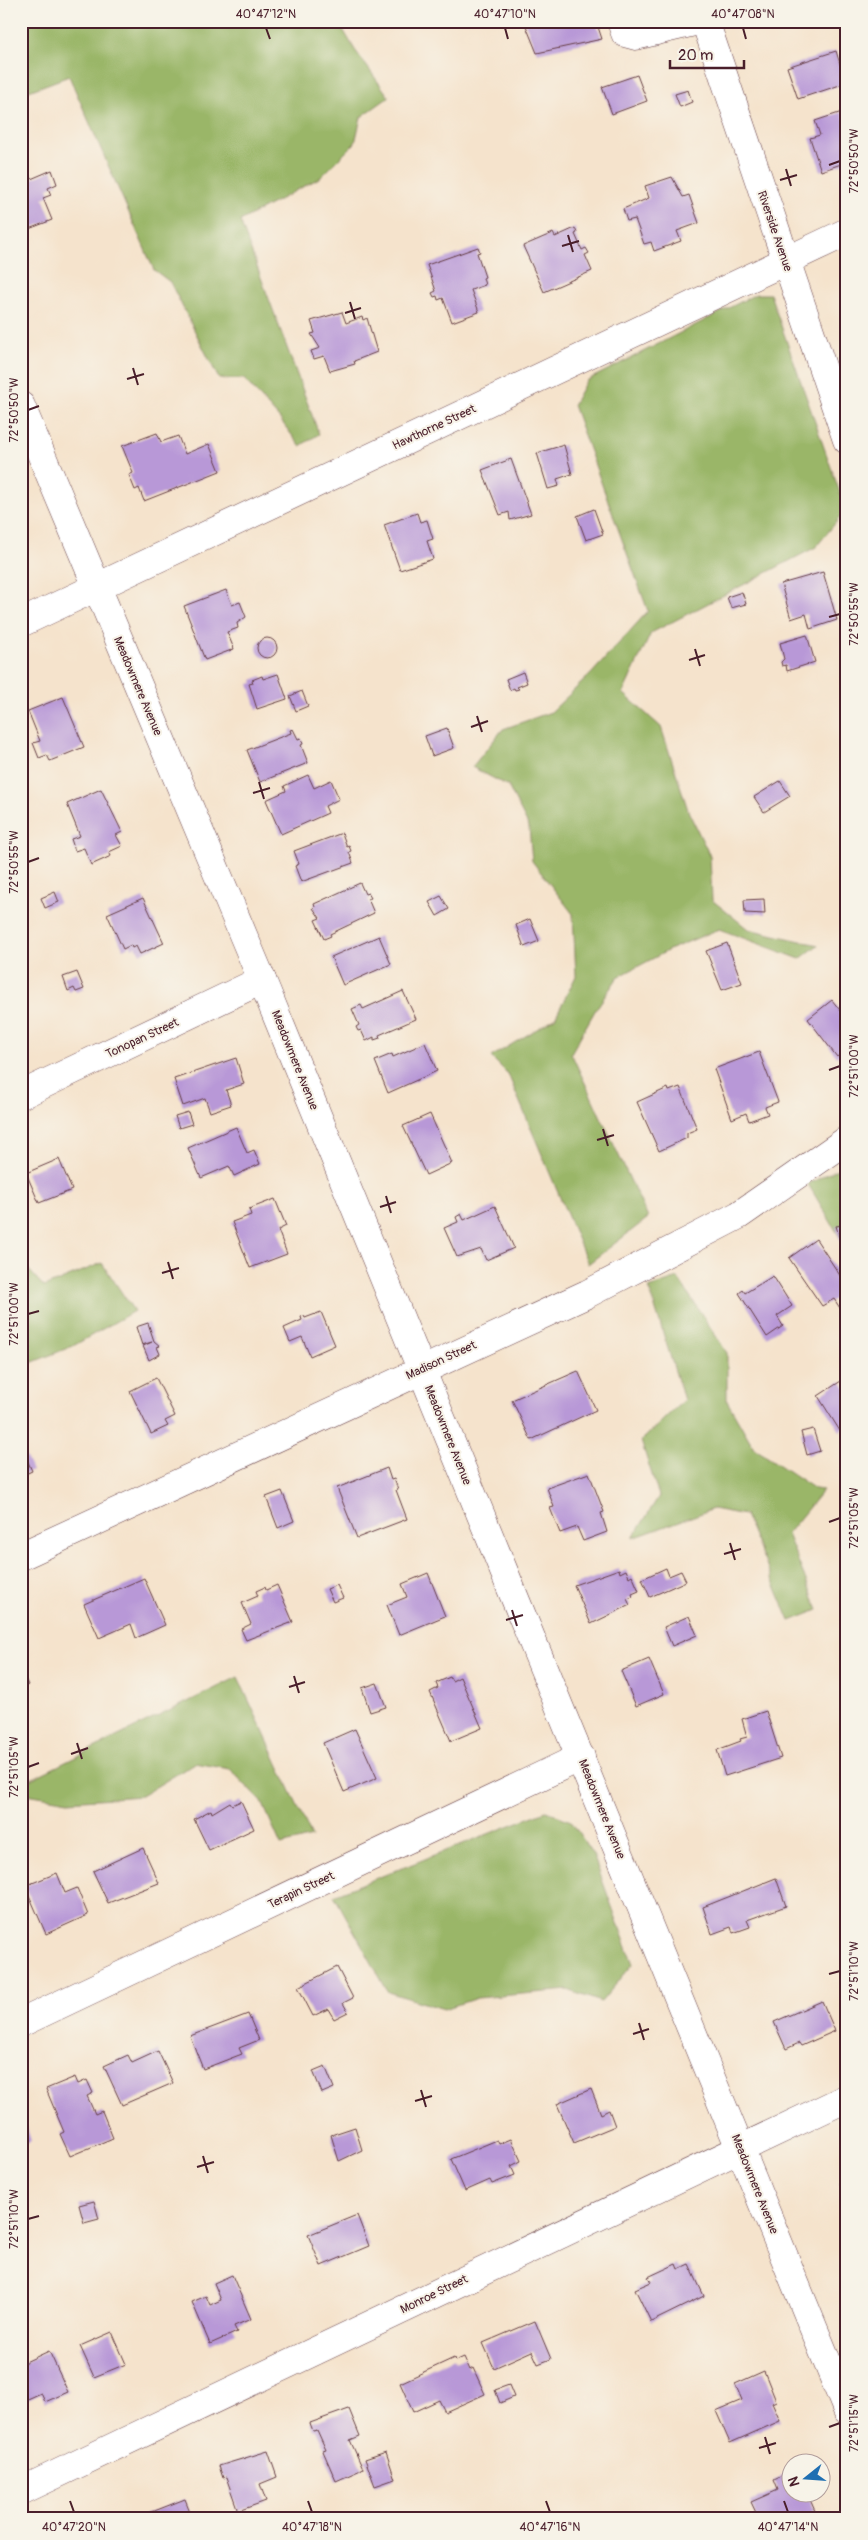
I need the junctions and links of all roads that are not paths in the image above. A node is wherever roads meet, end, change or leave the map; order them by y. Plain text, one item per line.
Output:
1 (622, 21) edge
2 (699, 21) edge
3 (704, 21) edge
4 (847, 232) edge
5 (786, 261) junction
6 (21, 406) edge
7 (847, 440) edge
8 (96, 587) junction
9 (21, 623) edge
10 (262, 980) junction
11 (21, 1095) edge
12 (847, 1140) edge
13 (421, 1369) junction
14 (21, 1556) edge
15 (581, 1757) junction
16 (21, 2023) edge
17 (847, 2098) edge
18 (740, 2147) junction
19 (847, 2410) edge
20 (21, 2491) edge

1 - 2 street
3 - 5 street, Riverside Avenue
4 - 5 street, Hawthorne Street
5 - 7 street, Riverside Avenue
5 - 8 street, Hawthorne Street
6 - 8 street, Meadowmere Avenue
8 - 9 street, Hawthorne Street
8 - 10 street, Meadowmere Avenue
10 - 11 street, Tonopan Street
10 - 13 street, Meadowmere Avenue
12 - 13 street, Madison Street
13 - 14 street, Madison Street
13 - 15 street, Meadowmere Avenue
15 - 16 street, Terapin Street
15 - 18 street, Meadowmere Avenue
17 - 18 street, Monroe Street
18 - 19 street, Meadowmere Avenue
18 - 20 street, Monroe Street

